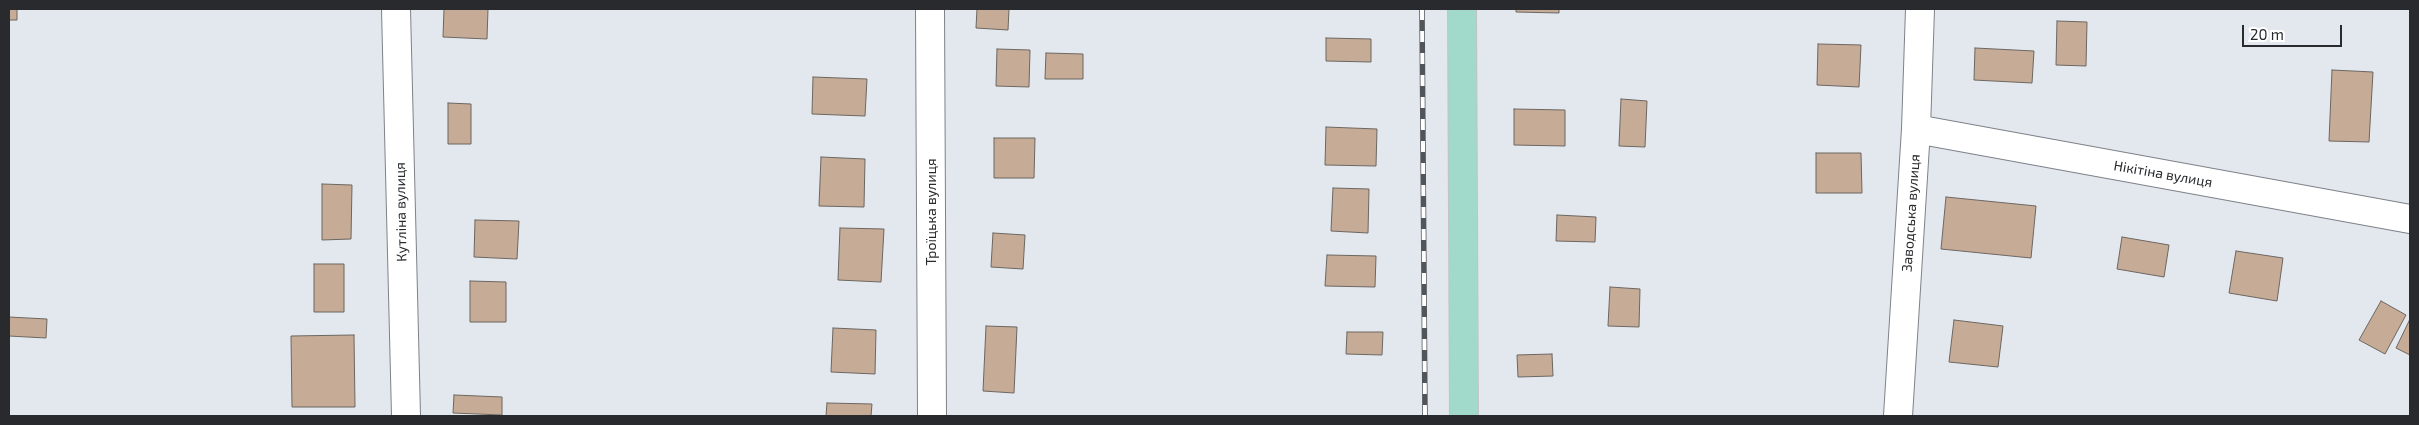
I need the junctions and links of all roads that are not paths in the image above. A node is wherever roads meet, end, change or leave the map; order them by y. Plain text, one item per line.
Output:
1 (396, 9) edge
2 (930, 9) edge
3 (1462, 9) edge
4 (1920, 9) edge
5 (1916, 129) junction
6 (2410, 219) edge
7 (406, 416) edge
8 (932, 416) edge
9 (1464, 416) edge
10 (1898, 416) edge

1 - 7 street, Кутліна вулиця
2 - 8 street, Троїцька вулиця
3 - 9 main road
4 - 5 street, Заводська вулиця
5 - 6 street, Нікітіна вулиця
5 - 10 street, Заводська вулиця

